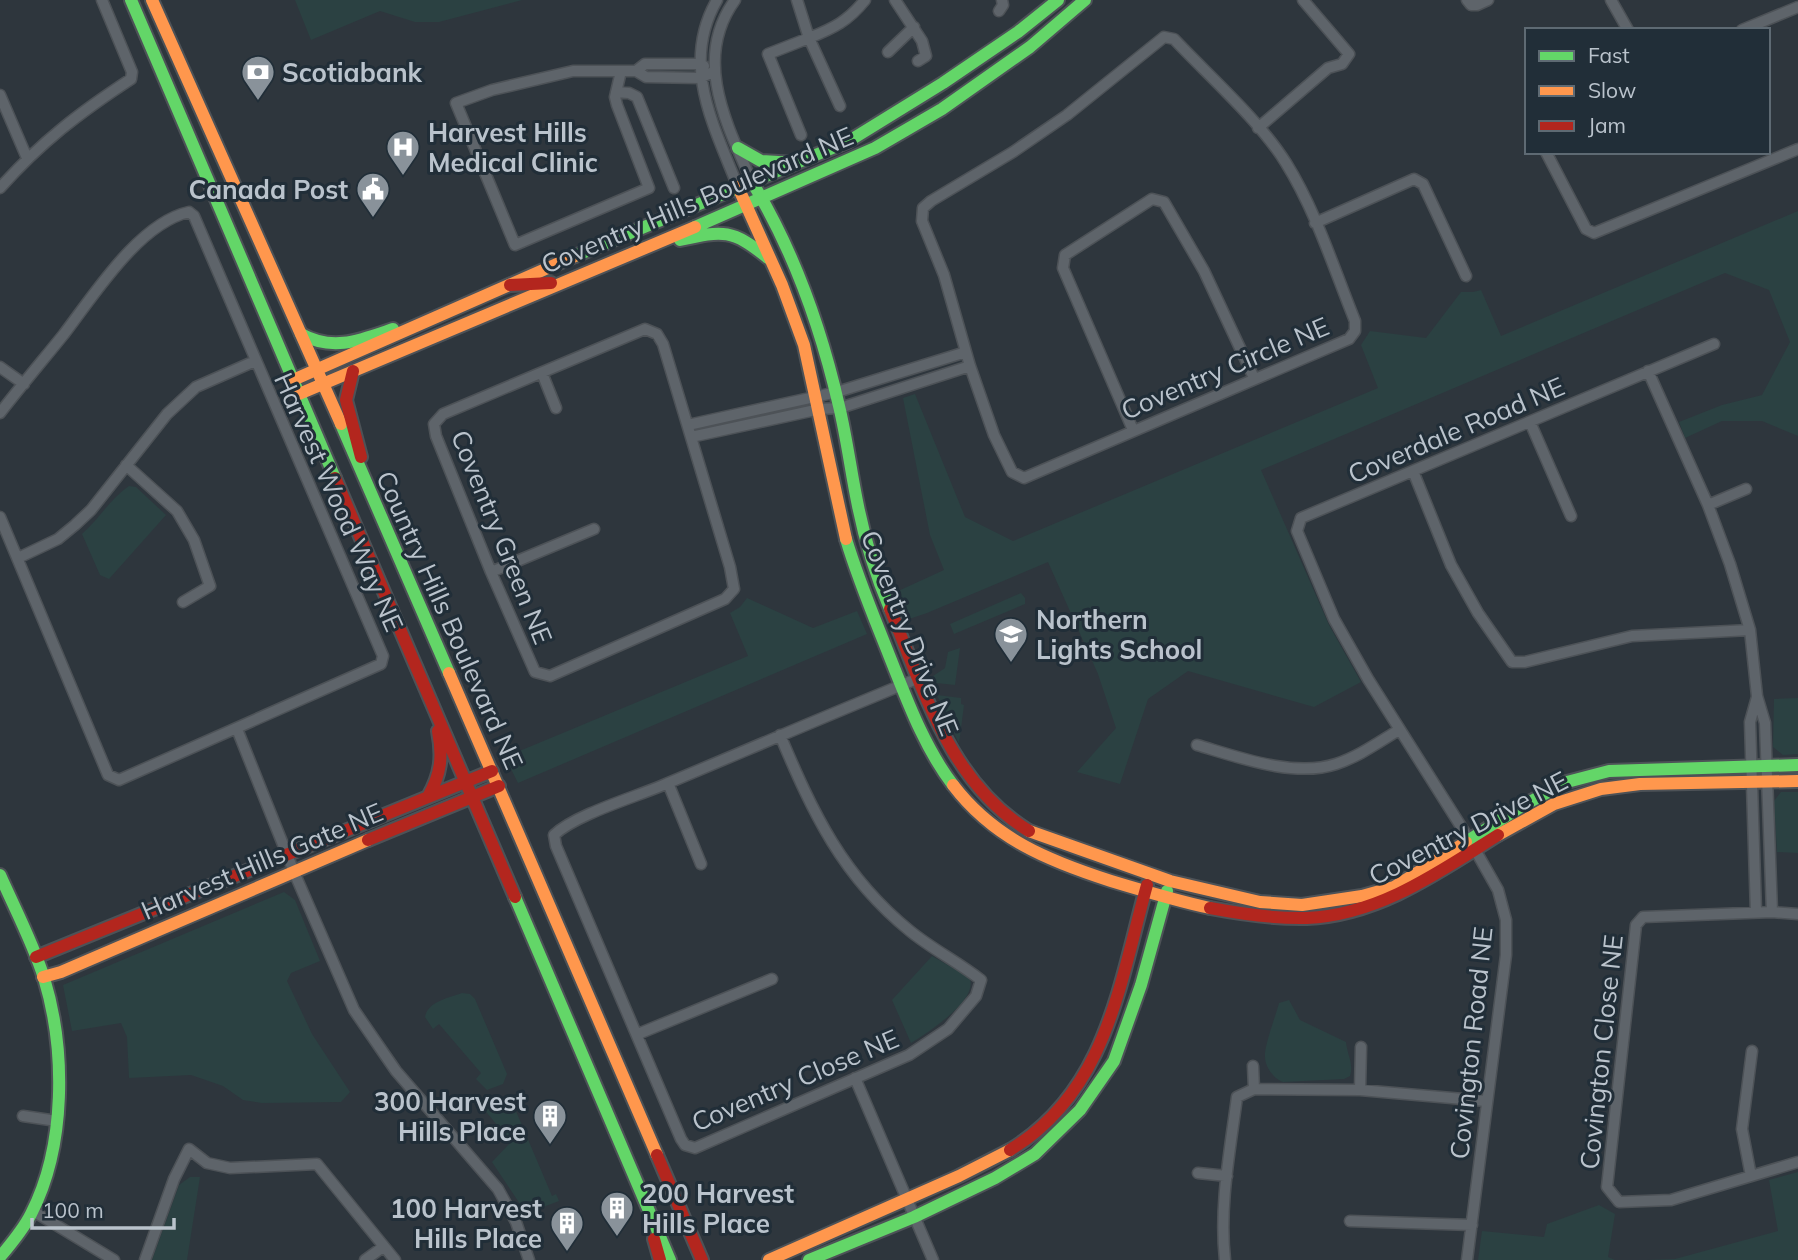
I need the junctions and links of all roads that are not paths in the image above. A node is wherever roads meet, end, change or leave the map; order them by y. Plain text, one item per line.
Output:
1 (102, 0) edge
2 (131, 0) edge
3 (152, 0) edge
4 (717, 0) edge
5 (735, 0) edge
6 (797, 0) edge
7 (865, 0) edge
8 (895, 0) edge
9 (1002, 0) edge
10 (1058, 0) edge
11 (1085, 0) edge
12 (1303, 0) edge
13 (1466, 0) edge
14 (1488, 0) edge
15 (1611, 0) edge
16 (1798, 7) edge
17 (999, 11) dead end
18 (914, 27) junction
19 (1627, 28) edge
20 (1747, 28) edge
21 (810, 38) junction
22 (888, 52) dead end
23 (918, 61) dead end
24 (700, 64) junction
25 (621, 71) junction
26 (636, 71) junction
27 (713, 72) junction
28 (700, 78) junction
29 (616, 92) junction
30 (0, 95) edge
31 (840, 106) dead end
32 (1258, 128) junction
33 (801, 135) dead end
34 (738, 148) junction
35 (1798, 149) edge
36 (1547, 154) edge
37 (27, 158) junction
38 (799, 163) junction
39 (752, 182) junction
40 (738, 187) junction
41 (0, 188) edge
42 (674, 188) dead end
43 (762, 197) junction
44 (746, 204) junction
45 (1315, 223) junction
46 (649, 247) junction
47 (773, 263) junction
48 (1466, 276) dead end
49 (567, 281) junction
50 (506, 285) junction
51 (417, 326) junction
52 (300, 334) junction
53 (1714, 344) dead end
54 (966, 352) junction
55 (255, 361) junction
56 (970, 366) junction
57 (0, 367) edge
58 (316, 371) junction
59 (352, 371) junction
60 (1648, 372) junction
61 (542, 373) junction
62 (1254, 378) junction
63 (293, 380) junction
64 (24, 384) junction
65 (321, 384) junction
66 (837, 392) junction
67 (299, 394) junction
68 (819, 403) junction
69 (556, 408) dead end
70 (840, 408) junction
71 (0, 413) edge
72 (1530, 422) junction
73 (688, 425) junction
74 (1133, 430) junction
75 (691, 437) junction
76 (126, 465) junction
77 (1413, 471) junction
78 (1746, 489) dead end
79 (373, 501) junction
80 (1708, 506) junction
81 (1571, 516) dead end
82 (0, 517) edge
83 (594, 528) dead end
84 (18, 558) junction
85 (491, 572) junction
86 (183, 602) dead end
87 (1750, 629) junction
88 (919, 678) junction
89 (901, 685) junction
90 (1757, 696) junction
91 (433, 706) junction
92 (237, 729) junction
93 (1399, 730) junction
94 (780, 735) junction
95 (1197, 745) dead end
96 (1767, 765) junction
97 (1798, 765) edge
98 (1752, 766) junction
99 (492, 771) junction
100 (1767, 781) junction
101 (1798, 781) edge
102 (466, 782) junction
103 (1752, 782) junction
104 (668, 783) junction
105 (499, 786) junction
106 (428, 797) junction
107 (471, 797) junction
108 (1472, 844) junction
109 (288, 855) junction
110 (701, 864) dead end
111 (294, 872) junction
112 (0, 875) edge
113 (1150, 875) junction
114 (1170, 881) junction
115 (1145, 892) junction
116 (1165, 897) junction
117 (1258, 908) junction
118 (1756, 912) junction
119 (1772, 912) junction
120 (1798, 914) edge
121 (36, 957) junction
122 (43, 977) junction
123 (772, 979) dead end
124 (1121, 982) junction
125 (1141, 985) junction
126 (638, 1034) junction
127 (1361, 1047) dead end
128 (1752, 1051) dead end
129 (1254, 1066) dead end
130 (855, 1078) junction
131 (1254, 1089) junction
132 (1360, 1090) junction
133 (1486, 1101) junction
134 (23, 1116) dead end
135 (57, 1121) junction
136 (1798, 1162) edge
137 (1198, 1173) dead end
138 (1227, 1176) junction
139 (1751, 1176) junction
140 (643, 1198) junction
141 (907, 1199) junction
142 (33, 1211) junction
143 (914, 1217) junction
144 (1350, 1221) dead end
145 (1472, 1225) junction
146 (383, 1247) junction
147 (0, 1256) edge
148 (114, 1260) edge
149 (145, 1260) edge
150 (365, 1260) edge
151 (395, 1260) edge
152 (529, 1260) edge
153 (660, 1260) edge
154 (670, 1260) edge
155 (702, 1260) edge
156 (769, 1260) edge
157 (810, 1260) edge
158 (933, 1260) edge
159 (1225, 1260) edge
160 (1466, 1260) edge

1 - 37 street
2 - 63 street, Country Hills Boulevard NE
3 - 52 street, Country Hills Boulevard NE
4 - 24 street
5 - 27 street
6 - 21 street
7 - 21 street
8 - 18 street
9 - 17 street
10 - 38 street, Coventry Hills Boulevard NE
11 - 43 street, Coventry Hills Boulevard NE
12 - 32 street
13 - 14 street
15 - 19 street
16 - 20 street
18 - 22 street
18 - 23 street
21 - 31 street
21 - 33 street
24 - 26 street
24 - 27 street
24 - 28 street
25 - 26 street
25 - 29 street
25 - 29 street
26 - 28 street
27 - 28 street
27 - 34 street
28 - 40 street
29 - 42 street
30 - 37 street
32 - 45 street, Coventry Circle NE
32 - 54 street, Coventry Circle NE
34 - 38 street
34 - 39 street
35 - 36 street
37 - 41 street
38 - 39 street, Coventry Hills Boulevard NE
39 - 40 street, Coventry Hills Boulevard NE
39 - 43 street, Coventry Drive NE
40 - 44 street, Coventry Drive NE
40 - 50 street, Coventry Hills Boulevard NE
43 - 44 street, Coventry Hills Boulevard NE
43 - 66 street, Coventry Drive NE
44 - 46 street, Coventry Hills Boulevard NE
44 - 47 street, Coventry Drive NE
45 - 48 street
45 - 62 street, Coventry Circle NE
46 - 47 street
46 - 49 street, Coventry Hills Boulevard NE
47 - 68 street, Coventry Drive NE
49 - 50 street
49 - 59 street, Coventry Hills Boulevard NE
50 - 51 street, Coventry Hills Boulevard NE
51 - 52 street
51 - 58 street, Coventry Hills Boulevard NE
52 - 58 street, Country Hills Boulevard NE
53 - 60 street, Coverdale Road NE
54 - 56 street, Coventry Circle NE
54 - 66 street
55 - 64 street, Harvest Wood Way NE
55 - 76 street
55 - 92 street, Harvest Wood Way NE
56 - 70 street
56 - 74 street, Coventry Circle NE
57 - 64 street
58 - 63 street, Coventry Hills Boulevard NE
58 - 65 street, Country Hills Boulevard NE
59 - 65 street, Coventry Hills Boulevard NE
59 - 79 street
60 - 72 street, Coverdale Road NE
60 - 80 street
61 - 69 street
61 - 73 street, Coventry Green NE
61 - 85 street, Coventry Green NE
62 - 74 street, Coventry Circle NE
62 - 74 street
63 - 67 street, Country Hills Boulevard NE
64 - 71 street
65 - 67 street, Coventry Hills Boulevard NE
65 - 79 street, Country Hills Boulevard NE
66 - 68 street
66 - 70 street, Coventry Drive NE
67 - 91 street, Country Hills Boulevard NE
68 - 70 street
68 - 73 street
68 - 75 street
68 - 89 street, Coventry Drive NE
70 - 88 street, Coventry Drive NE
72 - 77 street, Coverdale Road NE
72 - 81 street
73 - 75 street, Coventry Green NE
75 - 85 street, Coventry Green NE
76 - 84 street
76 - 86 street
77 - 87 street
77 - 93 street, Coverdale Road NE
78 - 80 street
79 - 99 street, Country Hills Boulevard NE
80 - 87 street
82 - 84 street, Harvest Wood Way NE
83 - 85 street
84 - 92 street, Harvest Wood Way NE
87 - 90 street
88 - 89 street, Coventry Close NE
88 - 113 street, Coventry Drive NE
89 - 94 street, Coventry Close NE
89 - 115 street, Coventry Drive NE
90 - 96 street
90 - 98 street
91 - 102 street, Country Hills Boulevard NE
91 - 106 street
92 - 109 street
93 - 95 street
93 - 108 street, Coverdale Road NE
94 - 104 street, Coventry Close NE
94 - 130 street, Coventry Close NE
96 - 97 street, Coventry Drive NE
96 - 98 street, Coventry Drive NE
96 - 100 street
98 - 103 street
98 - 108 street, Coventry Drive NE
99 - 102 street, Harvest Hills Gate NE
99 - 105 street, Country Hills Boulevard NE
100 - 101 street, Coventry Drive NE
100 - 103 street, Coventry Drive NE
100 - 119 street
102 - 106 street, Harvest Hills Gate NE
102 - 107 street, Country Hills Boulevard NE
103 - 108 street, Coventry Drive NE
103 - 118 street
104 - 110 street
104 - 126 street, Coventry Close NE
105 - 107 street, Harvest Hills Gate NE
105 - 155 street, Country Hills Boulevard NE
106 - 109 street, Harvest Hills Gate NE
107 - 111 street, Harvest Hills Gate NE
107 - 140 street, Country Hills Boulevard NE
108 - 117 street, Coventry Drive NE
108 - 133 street, Covington Road NE
109 - 111 street
109 - 121 street, Harvest Hills Gate NE
111 - 122 street, Harvest Hills Gate NE
111 - 152 street
112 - 121 street
113 - 114 street, Coventry Drive NE
113 - 115 street
114 - 116 street
114 - 117 street, Coventry Drive NE
115 - 116 street, Coventry Drive NE
115 - 124 street
116 - 117 street, Coventry Drive NE
116 - 125 street
118 - 119 street, Covington Close NE
118 - 139 street, Covington Close NE
119 - 120 street, Covington Close NE
121 - 122 street
122 - 135 street
123 - 126 street
124 - 125 street
124 - 141 street
125 - 143 street
126 - 130 street, Coventry Close NE
127 - 132 street
128 - 139 street
129 - 131 street
130 - 141 street
131 - 132 street
131 - 138 street
132 - 133 street
133 - 145 street, Covington Road NE
134 - 135 street
135 - 142 street
136 - 139 street, Covington Close NE
137 - 138 street
138 - 159 street
140 - 153 street
140 - 154 street, Country Hills Boulevard NE
141 - 143 street
141 - 156 street
142 - 147 street
142 - 148 street
143 - 157 street
143 - 158 street
144 - 145 street
145 - 160 street, Covington Road NE
146 - 149 street
146 - 150 street
146 - 151 street

